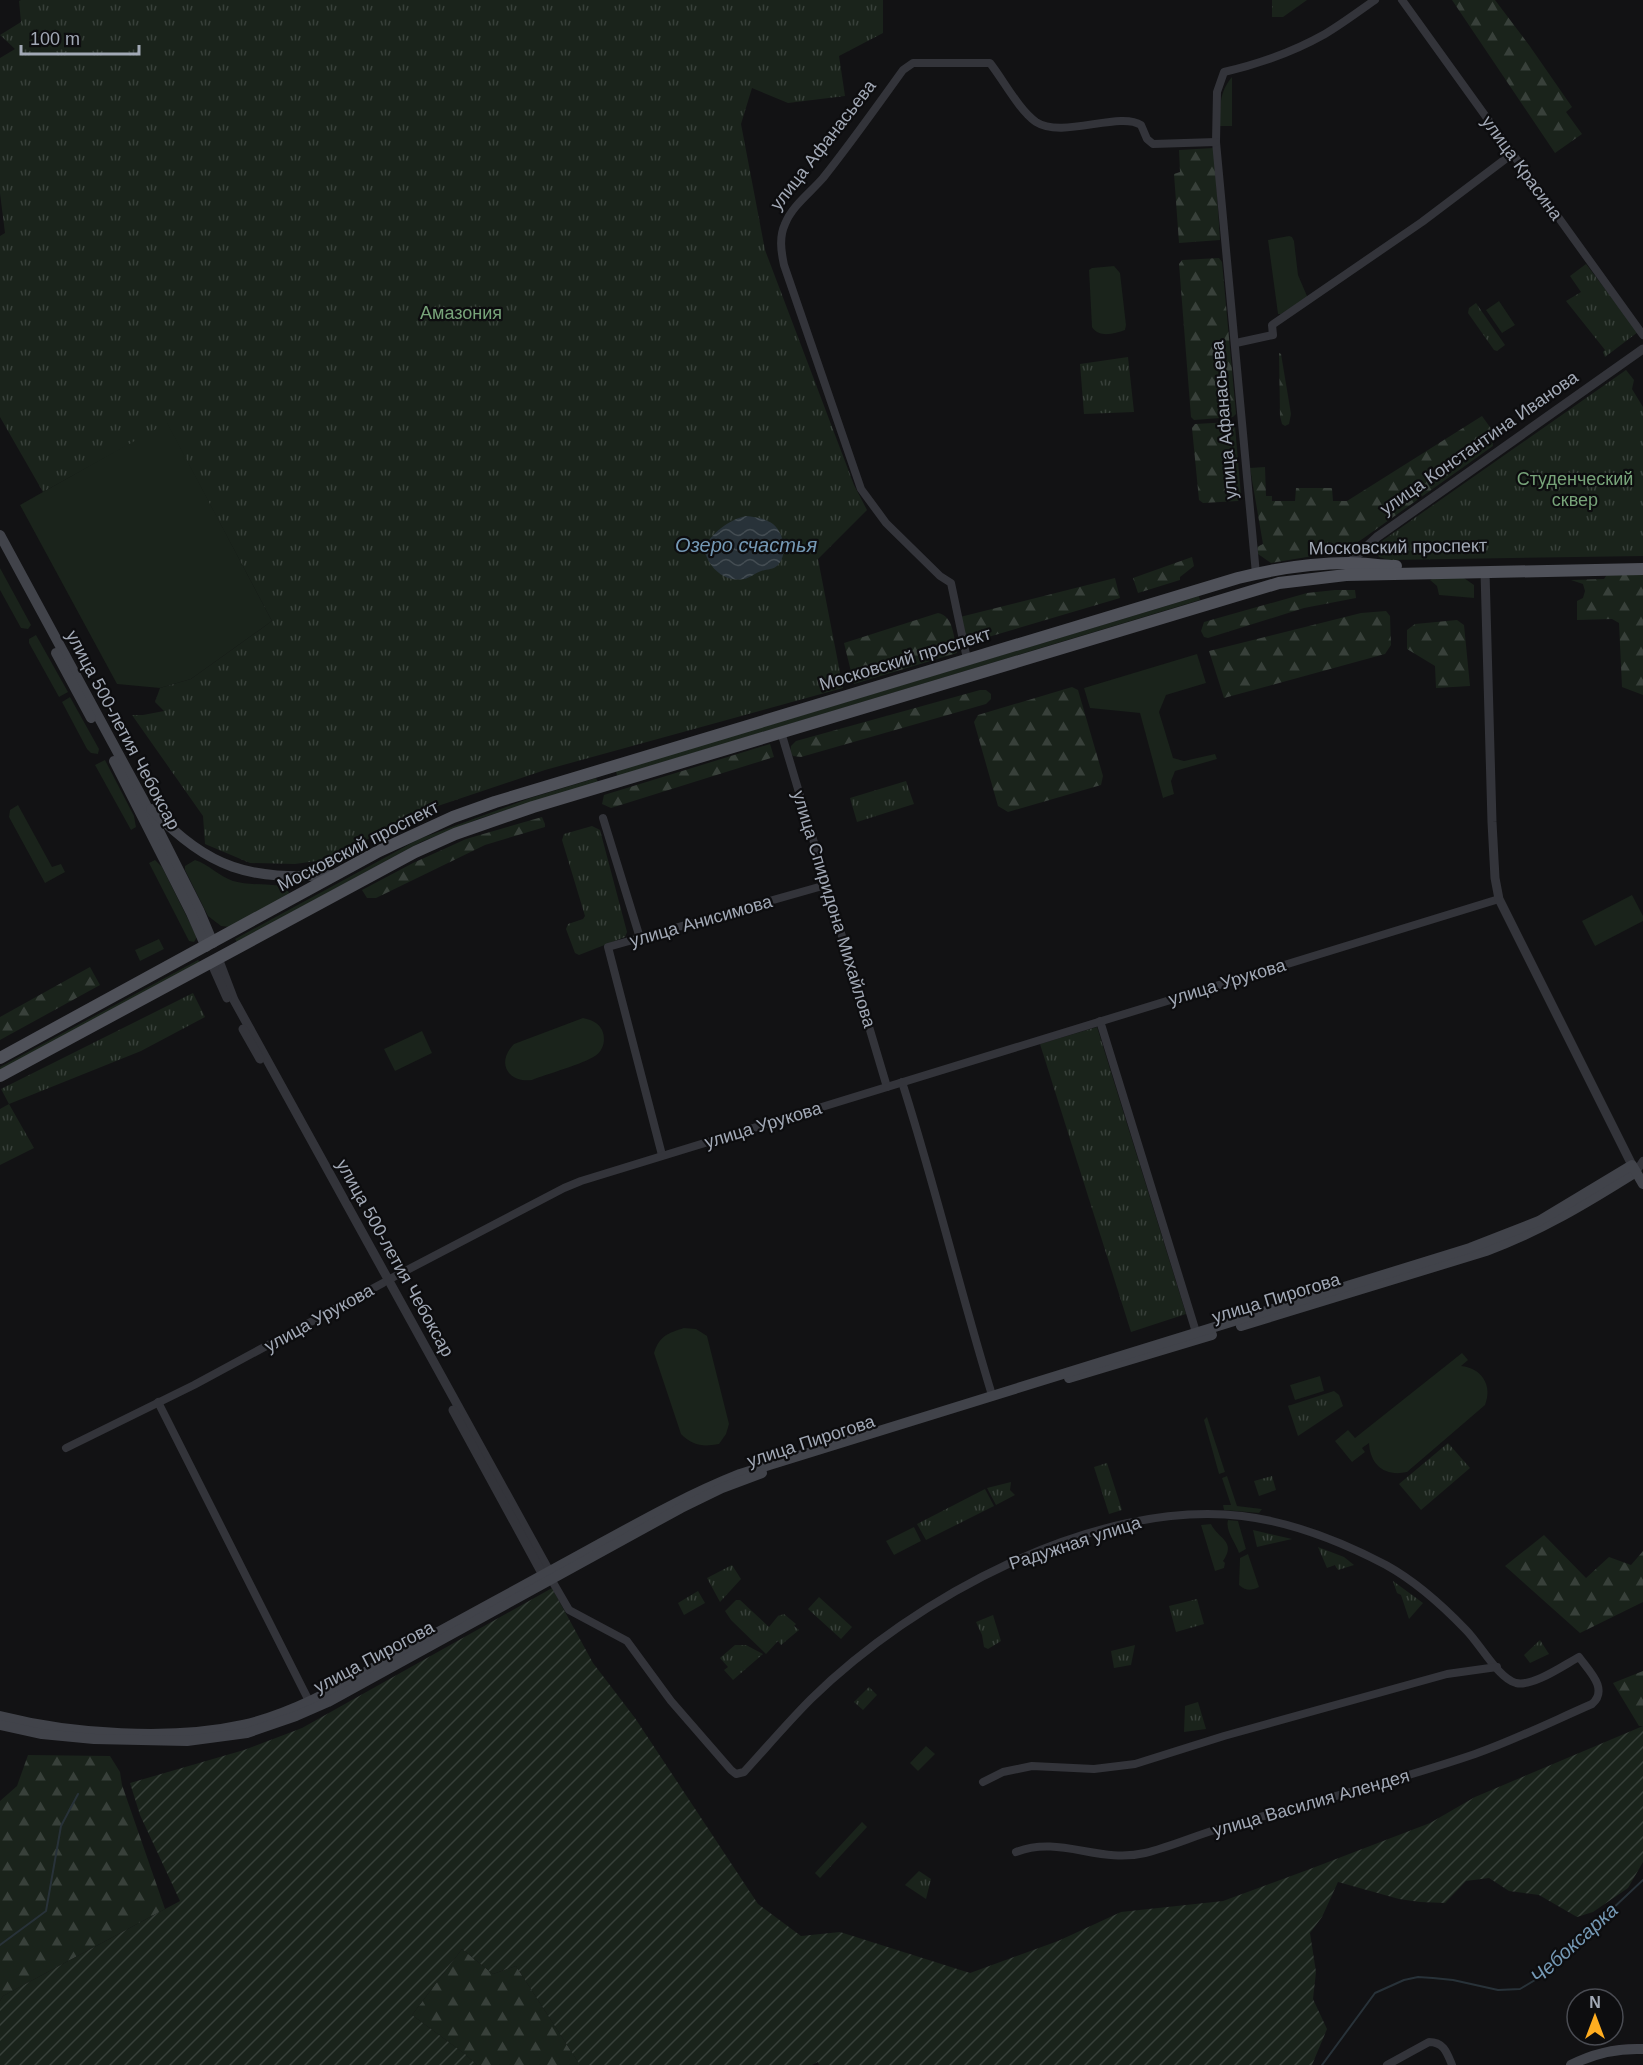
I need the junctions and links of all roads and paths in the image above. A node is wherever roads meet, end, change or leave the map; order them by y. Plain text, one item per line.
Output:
1 (1375, 0) edge
2 (1402, 0) edge
3 (1216, 142) junction
4 (1512, 154) junction
5 (1643, 335) edge
6 (1236, 343) junction
7 (1643, 349) edge
8 (0, 534) edge
9 (0, 550) edge
10 (1643, 561) edge
11 (1347, 569) junction
12 (1643, 569) edge
13 (1485, 572) junction
14 (1256, 574) junction
15 (1258, 588) junction
16 (1201, 589) junction
17 (1204, 604) junction
18 (45, 625) junction
19 (967, 659) junction
20 (781, 732) junction
21 (606, 767) junction
22 (611, 784) junction
23 (144, 801) junction
24 (603, 818) dead end
25 (337, 875) junction
26 (826, 885) junction
27 (1499, 899) junction
28 (640, 938) junction
29 (209, 945) junction
30 (215, 960) junction
31 (1100, 1021) junction
32 (0, 1058) edge
33 (0, 1076) edge
34 (902, 1082) junction
35 (887, 1087) junction
36 (662, 1155) junction
37 (1643, 1161) edge
38 (1634, 1169) junction
39 (1643, 1185) edge
40 (385, 1282) junction
41 (1198, 1336) junction
42 (993, 1398) junction
43 (158, 1402) junction
44 (66, 1448) dead end
45 (548, 1575) junction
46 (1497, 1667) junction
47 (311, 1705) junction
48 (0, 1716) edge
49 (0, 1725) edge
50 (50, 1731) junction
51 (983, 1782) dead end
52 (1016, 1852) dead end
53 (1643, 2049) edge
54 (1387, 2065) edge
55 (1452, 2065) edge
56 (1571, 2065) edge

1 - 3 street, улица Афанасьева
2 - 4 street, улица Красина
3 - 6 street, улица Афанасьева
3 - 19 street, улица Афанасьева
4 - 5 street, улица Красина
4 - 6 street
6 - 14 street, улица Афанасьева
7 - 11 street, улица Константина Иванова
8 - 18 main road, улица 500-летия Чебоксар
9 - 18 main road, улица 500-летия Чебоксар
10 - 11 main road, Московский проспект
11 - 13 main road, Московский проспект
11 - 14 main road, Московский проспект
11 - 15 main road, Московский проспект
12 - 13 main road, Московский проспект
13 - 27 street
14 - 15 main road, улица Афанасьева
14 - 16 main road, Московский проспект
15 - 17 main road, Московский проспект
16 - 17 main road
16 - 19 main road, Московский проспект
17 - 20 main road, Московский проспект
18 - 23 main road, улица 500-летия Чебоксар
18 - 29 main road, улица 500-летия Чебоксар
19 - 21 main road, Московский проспект
20 - 22 main road, Московский проспект
20 - 26 street, улица Спиридона Михайлова
21 - 22 main road
21 - 25 main road, Московский проспект
22 - 30 main road, Московский проспект
23 - 25 main road
23 - 29 main road, улица 500-летия Чебоксар
24 - 28 street
25 - 29 main road, Московский проспект
26 - 28 street, улица Анисимова
26 - 35 street, улица Спиридона Михайлова
27 - 31 street, улица Урукова
27 - 38 street
28 - 36 street, улица Анисимова
29 - 30 main road
29 - 32 main road, Московский проспект
30 - 33 main road, Московский проспект
30 - 40 street, улица 500-летия Чебоксар
31 - 34 street, улица Урукова
31 - 41 street
34 - 35 street, улица Урукова
34 - 42 street
35 - 36 street, улица Урукова
36 - 40 street, улица Урукова
37 - 38 street, улица Пирогова
38 - 39 main road
38 - 41 main road, улица Пирогова
40 - 43 street, улица Урукова
40 - 45 street, улица 500-летия Чебоксар
41 - 42 main road, улица Пирогова
42 - 45 main road, улица Пирогова
43 - 44 street, улица Урукова
43 - 47 street
45 - 46 street, Радужная улица
45 - 47 main road, улица Пирогова
46 - 51 street
46 - 52 street, улица Василия Алендея
47 - 50 main road, улица Пирогова
48 - 50 main road, улица Пирогова
49 - 50 main road, улица Пирогова
53 - 56 main road
54 - 55 street

